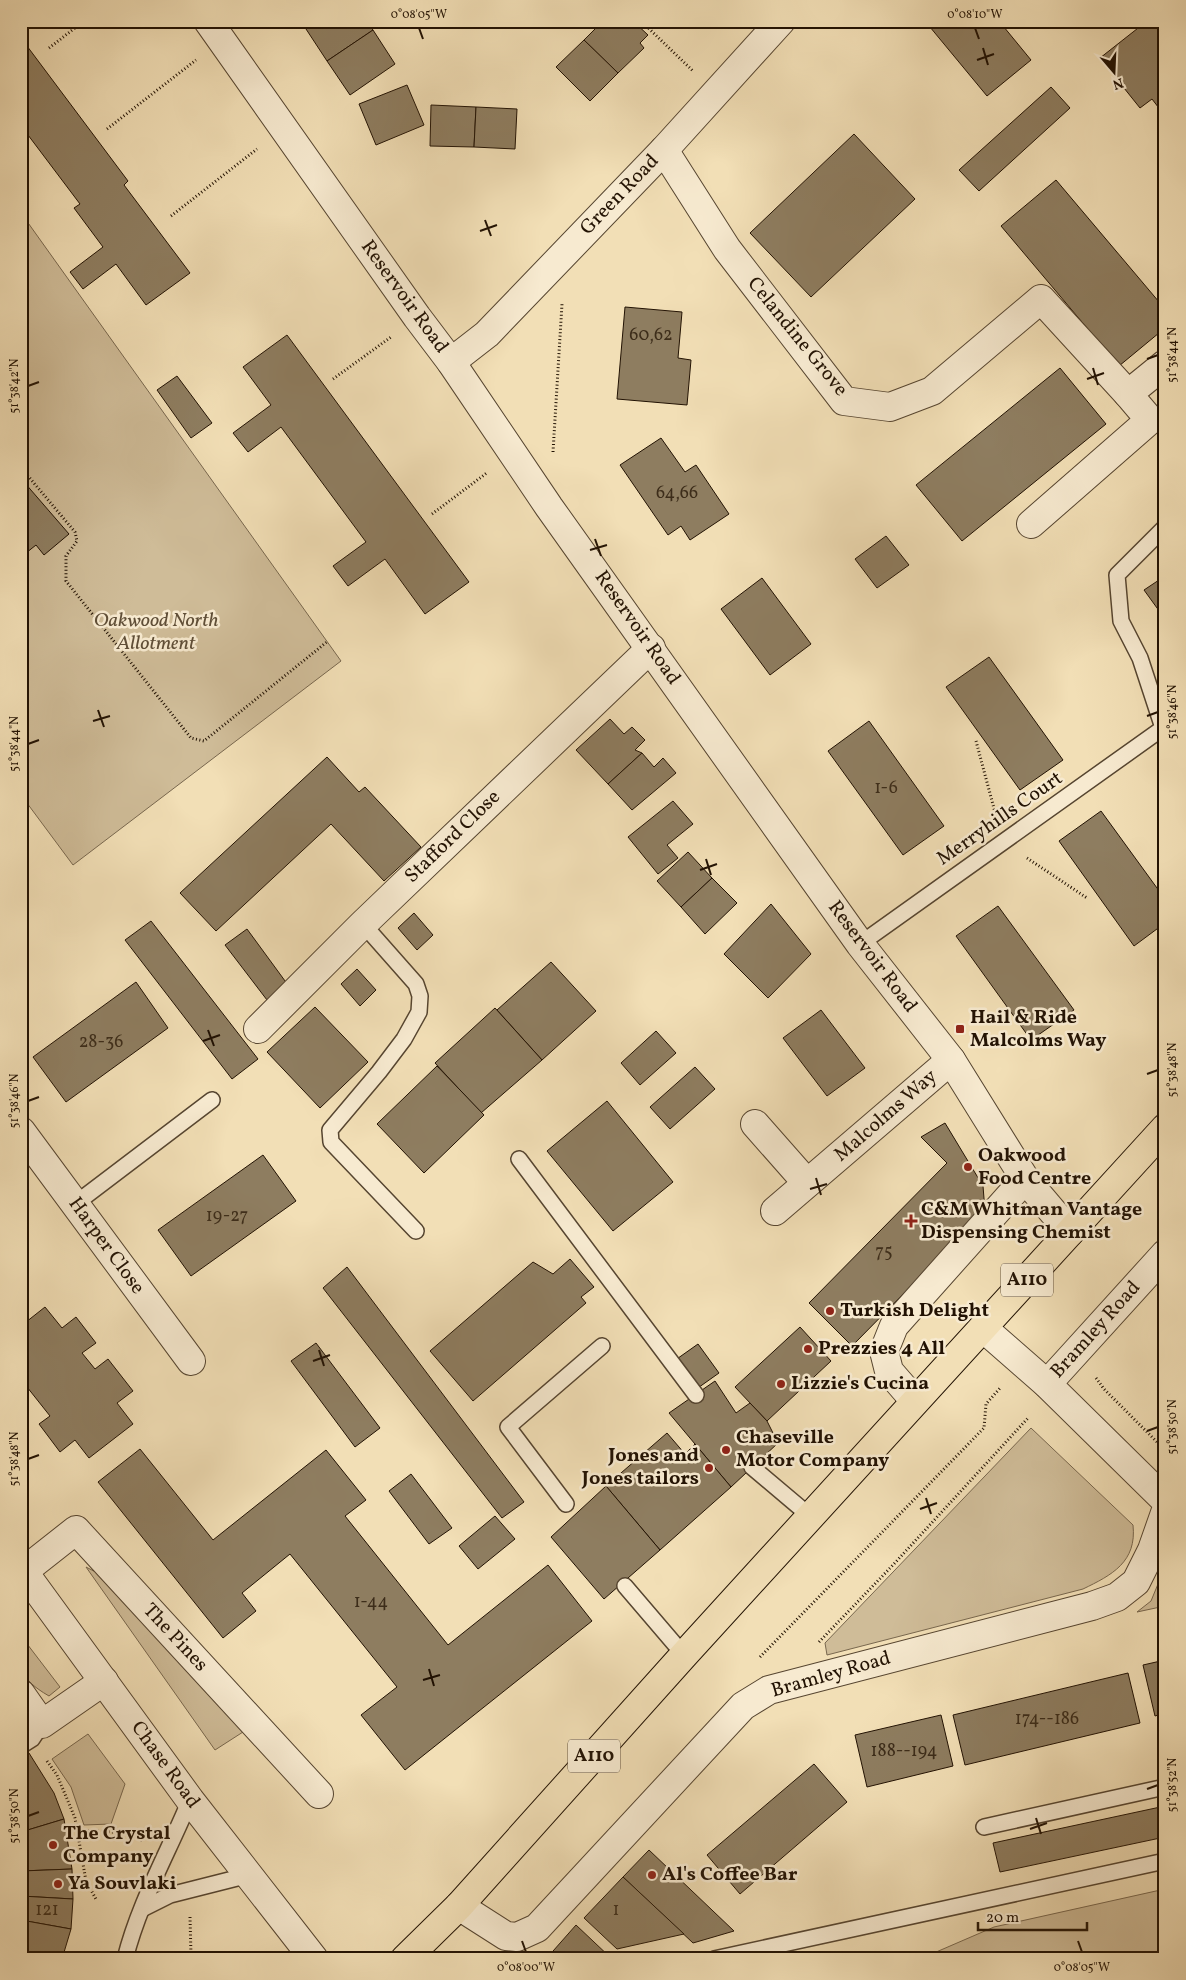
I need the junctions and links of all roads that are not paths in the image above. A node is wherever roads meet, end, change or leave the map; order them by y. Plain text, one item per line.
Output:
1 (781, 21) edge
2 (214, 31) edge
3 (664, 150) junction
4 (451, 362) junction
5 (1165, 364) edge
6 (1128, 394) junction
7 (1031, 524) dead end
8 (1165, 527) edge
9 (651, 648) junction
10 (1164, 729) edge
11 (363, 924) junction
12 (860, 944) junction
13 (258, 1029) dead end
14 (951, 1060) junction
15 (212, 1100) dead end
16 (755, 1124) dead end
17 (1165, 1128) edge
18 (21, 1131) edge
19 (520, 1159) dead end
20 (1025, 1179) junction
21 (807, 1183) junction
22 (75, 1204) junction
23 (775, 1211) dead end
24 (416, 1231) dead end
25 (1070, 1232) junction
26 (1165, 1254) edge
27 (983, 1328) junction
28 (602, 1346) dead end
29 (191, 1361) dead end
30 (1047, 1384) junction
31 (696, 1395) dead end
32 (915, 1401) junction
33 (752, 1467) dead end
34 (1165, 1500) edge
35 (566, 1504) dead end
36 (1165, 1513) edge
37 (810, 1516) junction
38 (22, 1570) edge
39 (625, 1586) dead end
40 (684, 1655) junction
41 (104, 1681) junction
42 (21, 1694) edge
43 (32, 1737) edge
44 (1165, 1787) edge
45 (319, 1794) dead end
46 (190, 1800) junction
47 (984, 1827) dead end
48 (1165, 1861) edge
49 (249, 1875) junction
50 (459, 1906) junction
51 (142, 1909) junction
52 (125, 1959) edge
53 (314, 1959) edge
54 (404, 1959) edge
55 (714, 1959) edge

1 - 3 street, Green Road
2 - 4 street, Reservoir Road
3 - 4 street, Green Road
3 - 6 street, Celandine Grove
4 - 9 street, Reservoir Road
5 - 6 street
6 - 7 street, Celandine Grove
8 - 10 lane, Merryhills Court
9 - 11 street, Stafford Close
9 - 12 street, Reservoir Road
10 - 12 lane, Merryhills Court
11 - 13 street, Stafford Close
11 - 24 lane
12 - 14 street, Reservoir Road
14 - 20 street, Reservoir Road
14 - 21 street, Malcolms Way
15 - 22 lane
16 - 21 street
17 - 25 main road, A110
18 - 22 street, Harper Close
19 - 31 lane
20 - 25 street, Reservoir Road
20 - 32 street
21 - 23 street, Malcolms Way
22 - 29 street, Harper Close
25 - 27 main road, A110
26 - 30 street, Bramley Road
27 - 30 street, Bramley Road
27 - 32 main road, A110
28 - 35 lane
30 - 34 street, Bramley Road
32 - 37 main road, A110
33 - 37 lane
36 - 50 street, Bramley Road
37 - 40 main road, A110
38 - 41 street, Chase Road
38 - 45 street, The Pines
39 - 40 lane
40 - 50 main road, A110
41 - 43 street
41 - 46 street, Chase Road
42 - 43 street
44 - 47 lane
46 - 49 street, Chase Road
46 - 51 lane
48 - 55 lane
49 - 51 lane
49 - 53 street, Chase Road
50 - 54 main road, A110
51 - 52 lane

